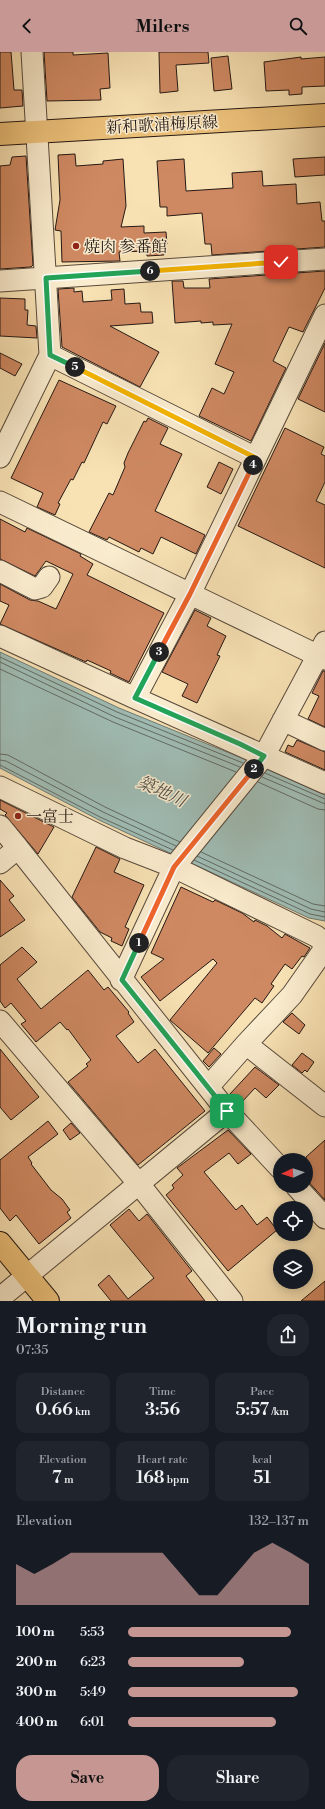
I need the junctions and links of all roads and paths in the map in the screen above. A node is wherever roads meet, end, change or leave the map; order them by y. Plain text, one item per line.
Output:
1 (32, 52) edge
2 (325, 115) edge
3 (36, 132) junction
4 (0, 134) edge
5 (325, 259) edge
6 (46, 278) junction
7 (0, 281) edge
8 (325, 314) edge
9 (50, 355) junction
10 (0, 458) edge
11 (256, 458) junction
12 (0, 502) edge
13 (0, 571) edge
14 (49, 577) dead end
15 (190, 594) junction
16 (0, 636) edge
17 (323, 652) edge
18 (135, 698) junction
19 (283, 720) junction
20 (325, 740) edge
21 (262, 759) junction
22 (325, 783) edge
23 (0, 787) edge
24 (0, 826) edge
25 (18, 848) junction
26 (0, 863) edge
27 (177, 864) junction
28 (325, 943) edge
29 (325, 948) edge
30 (122, 980) junction
31 (0, 1021) edge
32 (246, 1044) junction
33 (209, 1086) junction
34 (325, 1106) edge
35 (227, 1111) junction
36 (273, 1160) edge
37 (139, 1184) junction
38 (302, 1193) edge
39 (325, 1218) edge
40 (0, 1243) edge
41 (26, 1275) junction
42 (0, 1298) edge
43 (48, 1301) edge
44 (232, 1301) edge

1 - 3 street
2 - 3 main road, 新和歌浦梅原線
3 - 4 main road, 新和歌浦梅原線
3 - 6 street
5 - 6 street
6 - 7 street
6 - 9 street
8 - 11 street
9 - 10 street
9 - 11 street
11 - 15 street
12 - 15 street
13 - 14 street
15 - 17 street
15 - 18 street
16 - 18 street
17 - 19 street
18 - 21 street
19 - 20 street
19 - 21 street
21 - 22 street
21 - 27 street
23 - 27 street
24 - 25 street
25 - 26 street
25 - 30 street
27 - 28 street
27 - 30 street
29 - 32 street
30 - 33 street
31 - 37 street
32 - 33 street
32 - 34 street
33 - 35 street
35 - 36 street
35 - 37 street
37 - 41 street
37 - 44 street
38 - 39 street
40 - 41 main road
41 - 42 street
41 - 43 main road

